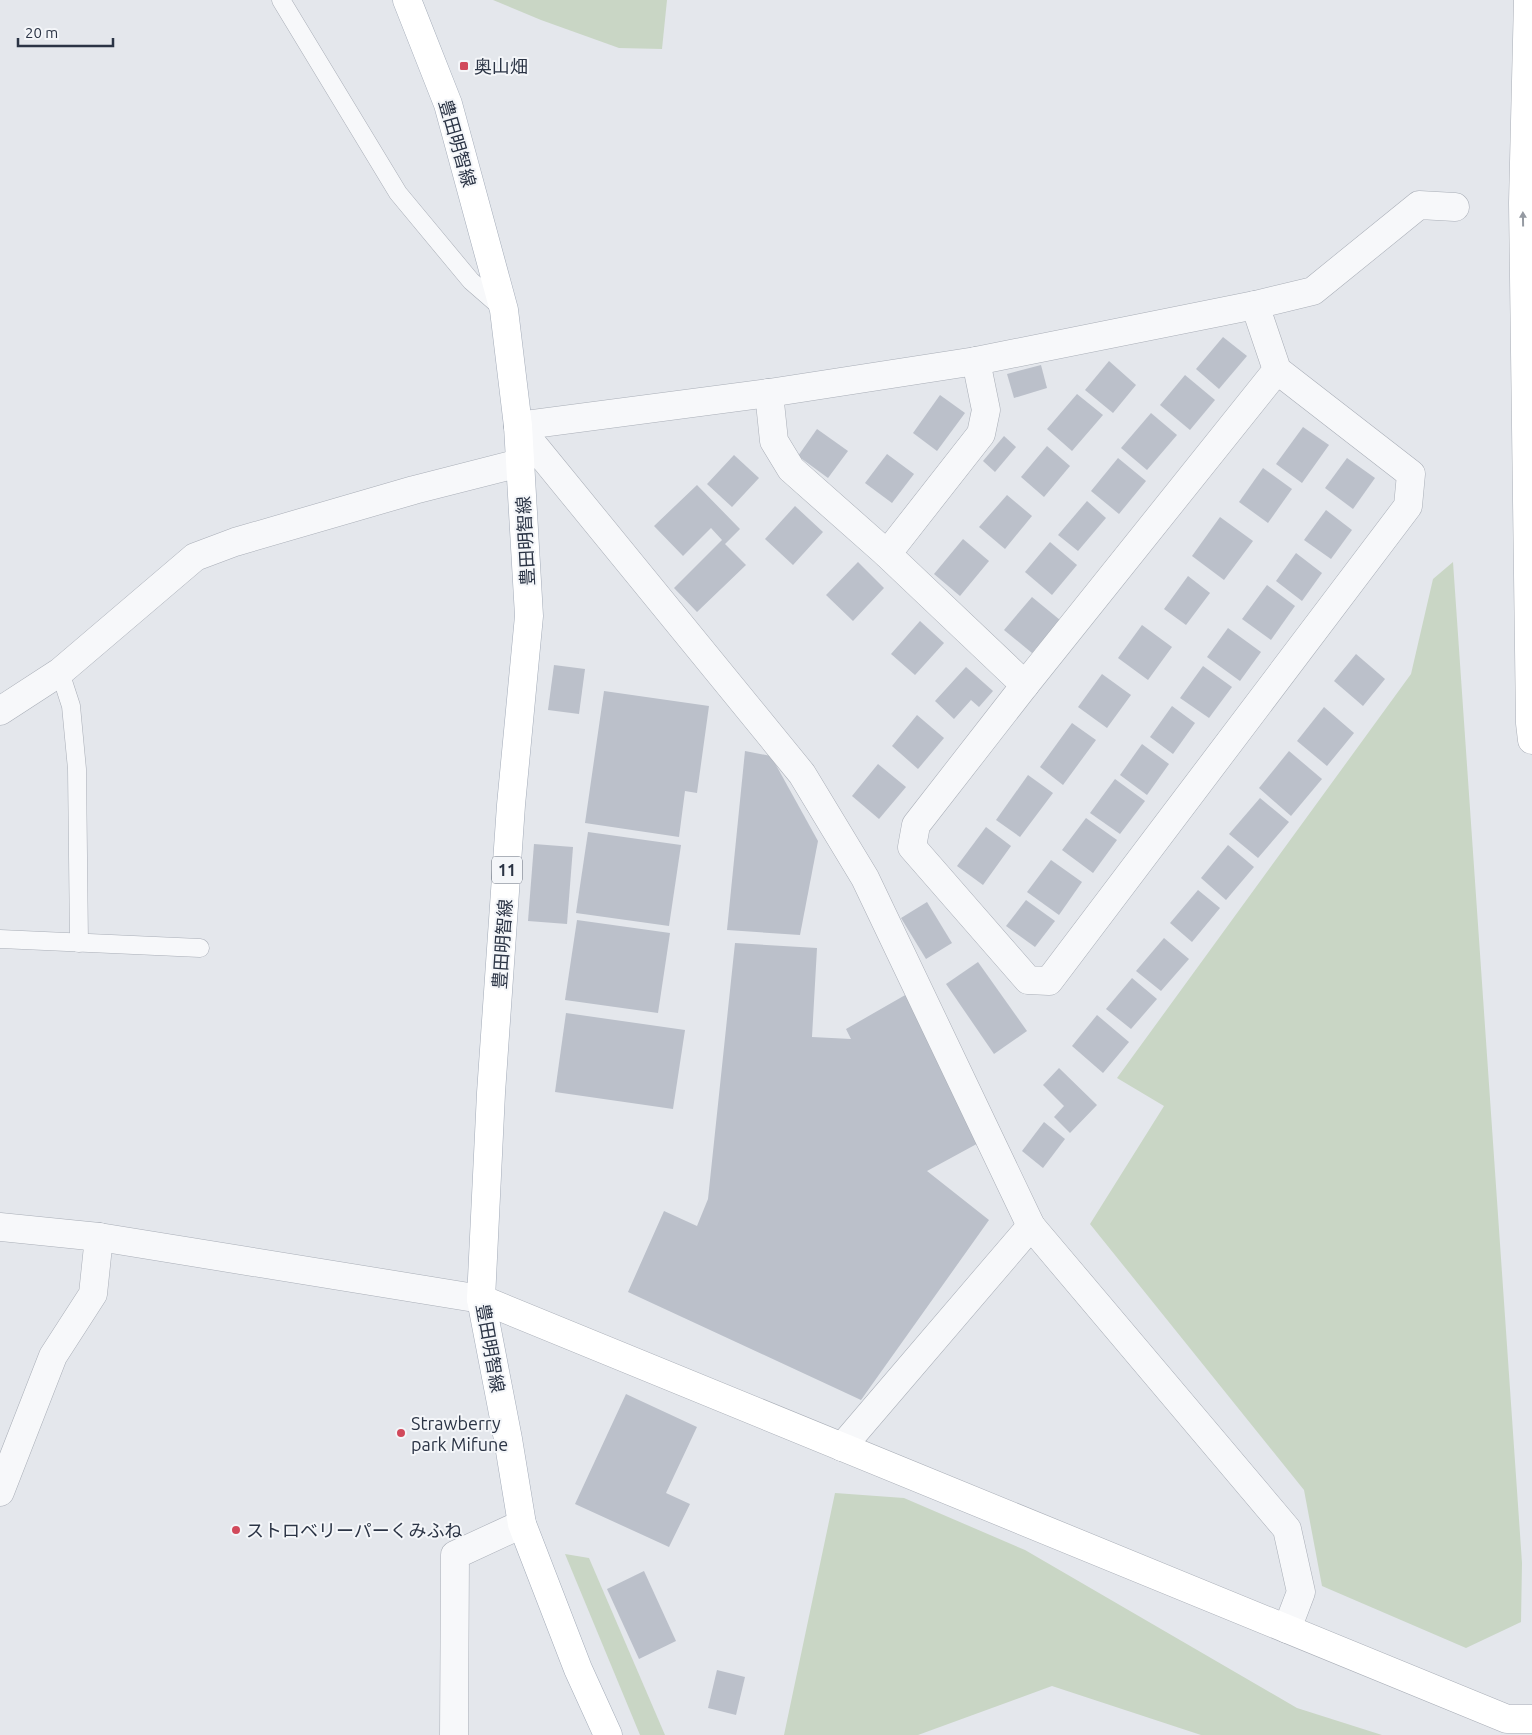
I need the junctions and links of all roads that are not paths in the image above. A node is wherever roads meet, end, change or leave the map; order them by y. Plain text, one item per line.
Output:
1 (281, 0) edge
2 (407, 0) edge
3 (1528, 0) edge
4 (1455, 207) dead end
5 (1255, 305) junction
6 (504, 310) junction
7 (976, 361) junction
8 (1277, 370) junction
9 (769, 392) junction
10 (518, 426) junction
11 (520, 463) junction
12 (887, 554) junction
13 (60, 672) junction
14 (1024, 685) junction
15 (0, 711) edge
16 (1532, 740) edge
17 (0, 939) edge
18 (79, 943) junction
19 (200, 948) dead end
20 (1031, 1226) junction
21 (0, 1227) edge
22 (99, 1237) junction
23 (481, 1299) junction
24 (842, 1448) junction
25 (0, 1492) edge
26 (522, 1524) junction
27 (1287, 1629) junction
28 (1532, 1719) edge
29 (454, 1735) edge
30 (608, 1735) edge

1 - 6 lane
2 - 6 street, 豊田明智線 / 11
16 -> 3 street
4 - 5 street
5 - 7 street
5 - 8 street
6 - 10 street, 豊田明智線 / 11
7 - 9 street
7 - 12 street
8 - 14 street
8 - 14 street
9 - 10 street
9 - 12 street
10 - 11 street, 豊田明智線 / 11
10 - 20 street
11 - 13 street
11 - 23 street, 豊田明智線 / 11
12 - 14 street
13 - 15 street
13 - 18 lane
17 - 18 lane
18 - 19 lane
20 - 24 street
20 - 27 street
21 - 22 street
22 - 23 street
22 - 25 street
23 - 24 street
23 - 26 street, 豊田明智線 / 11
24 - 27 street
26 - 29 street
26 - 30 street, 豊田明智線 / 11
27 - 28 street

